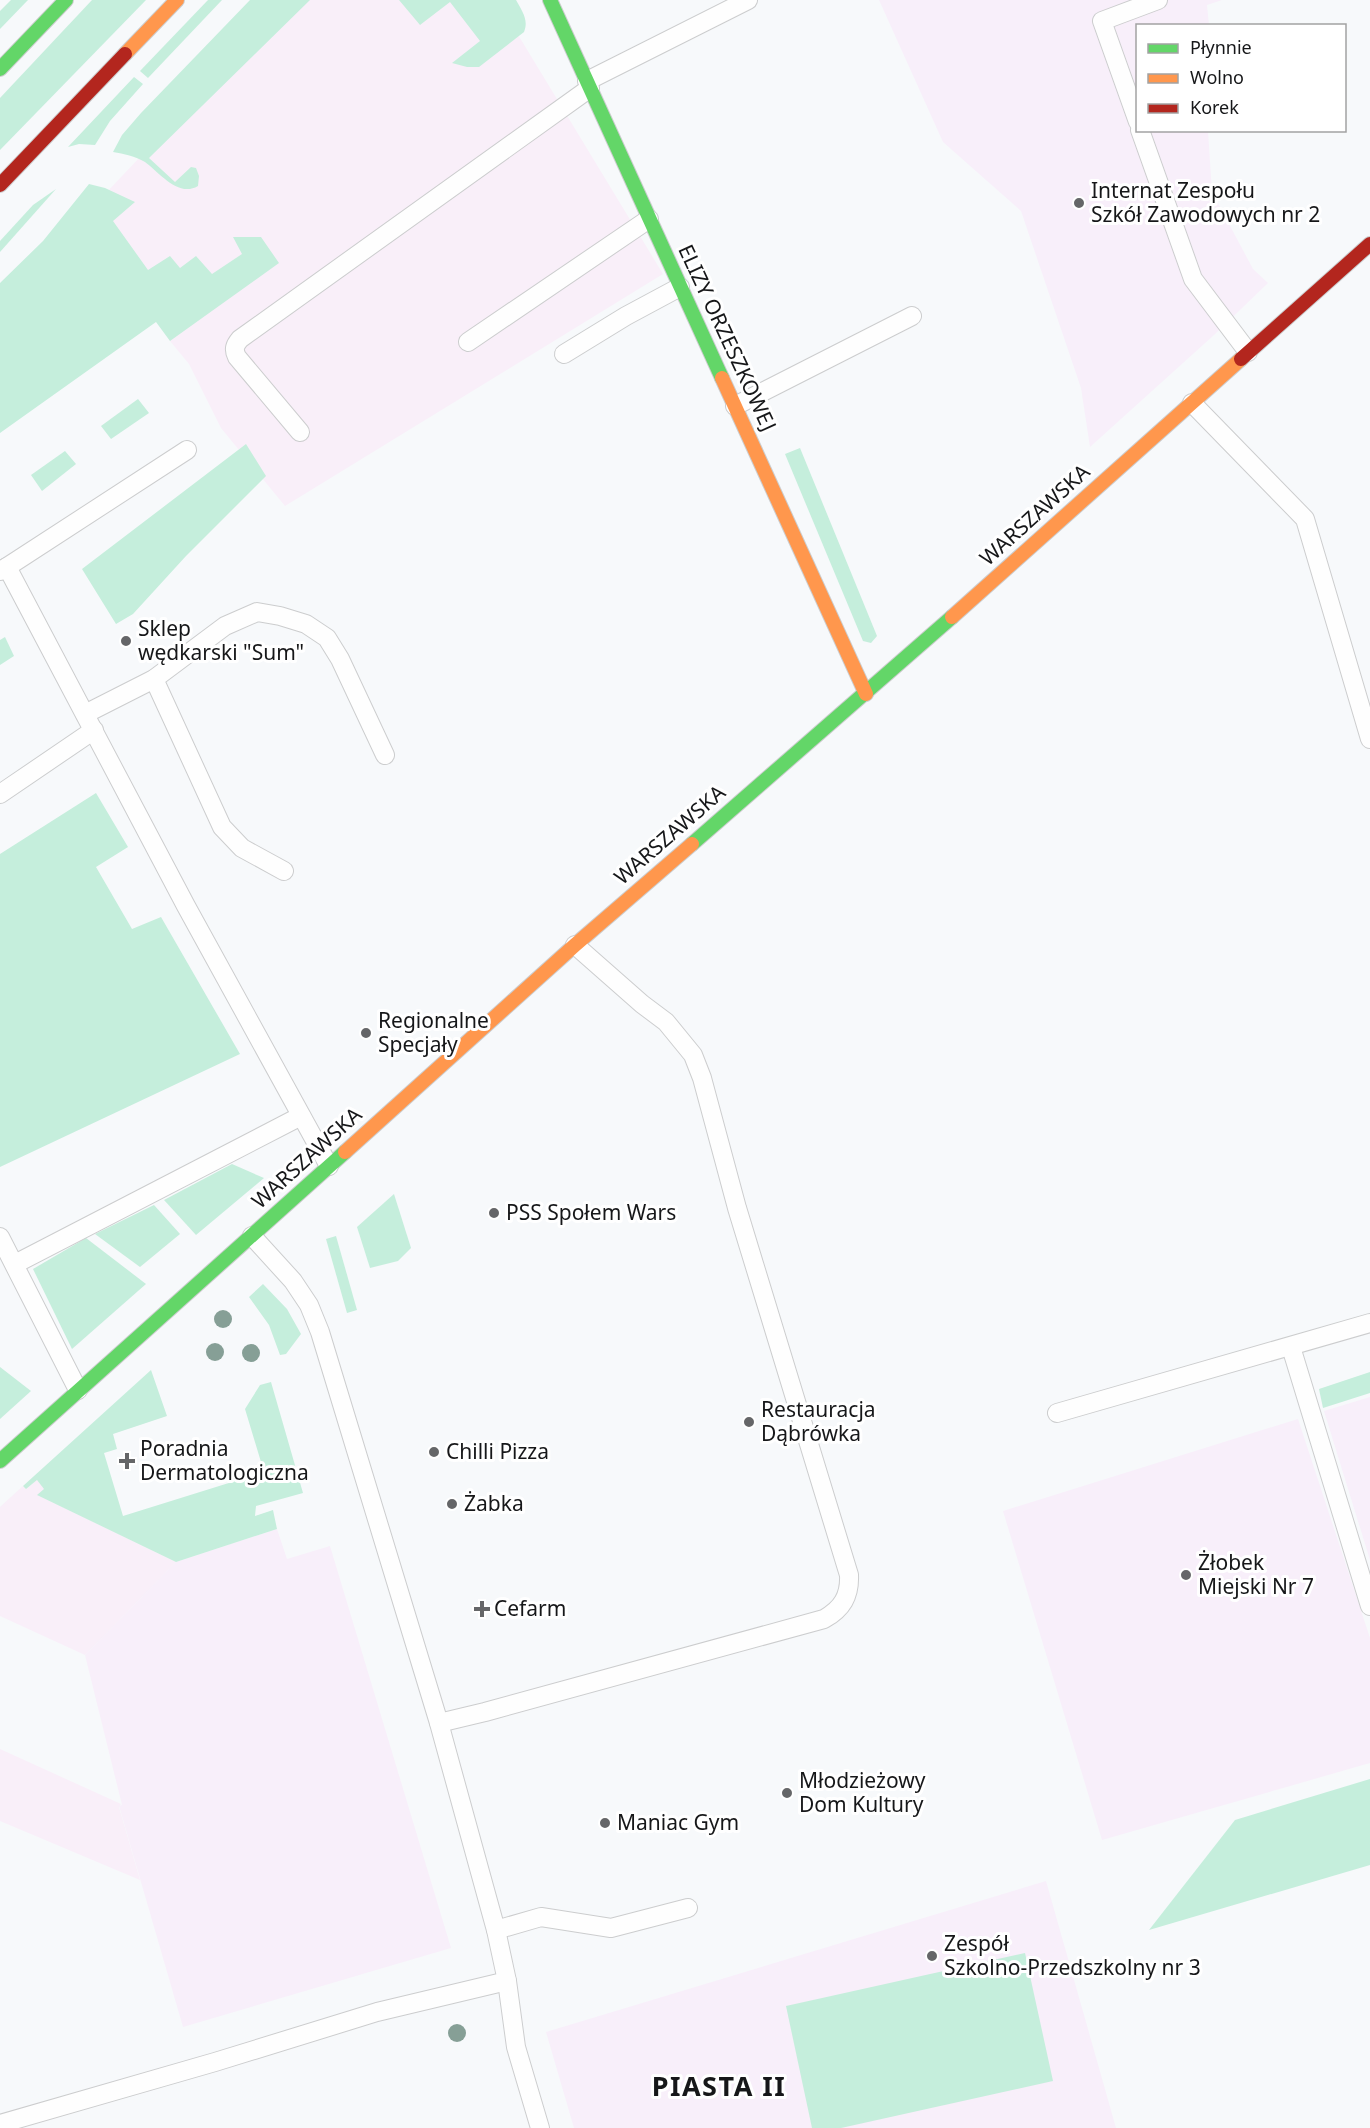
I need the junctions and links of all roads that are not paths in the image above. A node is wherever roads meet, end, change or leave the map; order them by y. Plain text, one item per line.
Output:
1 (66, 0) edge
2 (177, 0) edge
3 (550, 0) edge
4 (748, 0) edge
5 (1158, 0) edge
6 (0, 69) edge
7 (588, 84) junction
8 (1136, 119) edge
9 (1141, 132) edge
10 (0, 185) edge
11 (649, 219) junction
12 (1370, 244) edge
13 (680, 286) junction
14 (912, 316) dead end
15 (468, 342) dead end
16 (1248, 352) junction
17 (564, 354) dead end
18 (1192, 403) junction
19 (735, 406) junction
20 (300, 432) dead end
21 (188, 450) dead end
22 (3, 569) edge
23 (154, 679) junction
24 (866, 694) junction
25 (89, 722) junction
26 (1370, 739) edge
27 (385, 755) dead end
28 (0, 794) edge
29 (284, 871) dead end
30 (575, 945) junction
31 (302, 1116) junction
32 (329, 1166) junction
33 (252, 1236) junction
34 (0, 1238) edge
35 (15, 1264) junction
36 (1370, 1323) edge
37 (1291, 1347) junction
38 (78, 1390) junction
39 (1057, 1413) dead end
40 (0, 1461) edge
41 (1370, 1606) edge
42 (439, 1723) junction
43 (688, 1908) dead end
44 (496, 1930) junction
45 (507, 1980) junction
46 (0, 2124) edge
47 (540, 2128) edge

1 - 6 street
2 - 10 street
3 - 7 street, ELIZY ORZESZKOWEJ
4 - 7 lane
5 - 8 lane
7 - 11 street, ELIZY ORZESZKOWEJ
7 - 20 lane
9 - 16 lane
11 - 13 street, ELIZY ORZESZKOWEJ
11 - 15 lane
12 - 16 street, WARSZAWSKA
13 - 17 lane
13 - 19 street, ELIZY ORZESZKOWEJ
14 - 19 lane
16 - 18 street, WARSZAWSKA
18 - 24 street, WARSZAWSKA
18 - 26 lane
19 - 24 street, ELIZY ORZESZKOWEJ
21 - 22 lane
22 - 25 lane
23 - 25 lane
23 - 27 lane
23 - 29 lane
24 - 30 street, WARSZAWSKA
25 - 28 lane
25 - 31 lane
30 - 32 street, WARSZAWSKA
30 - 42 lane
31 - 32 lane
31 - 35 lane
32 - 33 street, WARSZAWSKA
33 - 38 street, WARSZAWSKA
33 - 42 lane
34 - 35 lane
35 - 38 lane
36 - 37 lane
37 - 39 lane
37 - 41 lane
38 - 40 street, WARSZAWSKA
42 - 44 lane
43 - 44 lane
44 - 45 lane
45 - 46 lane
45 - 47 lane

